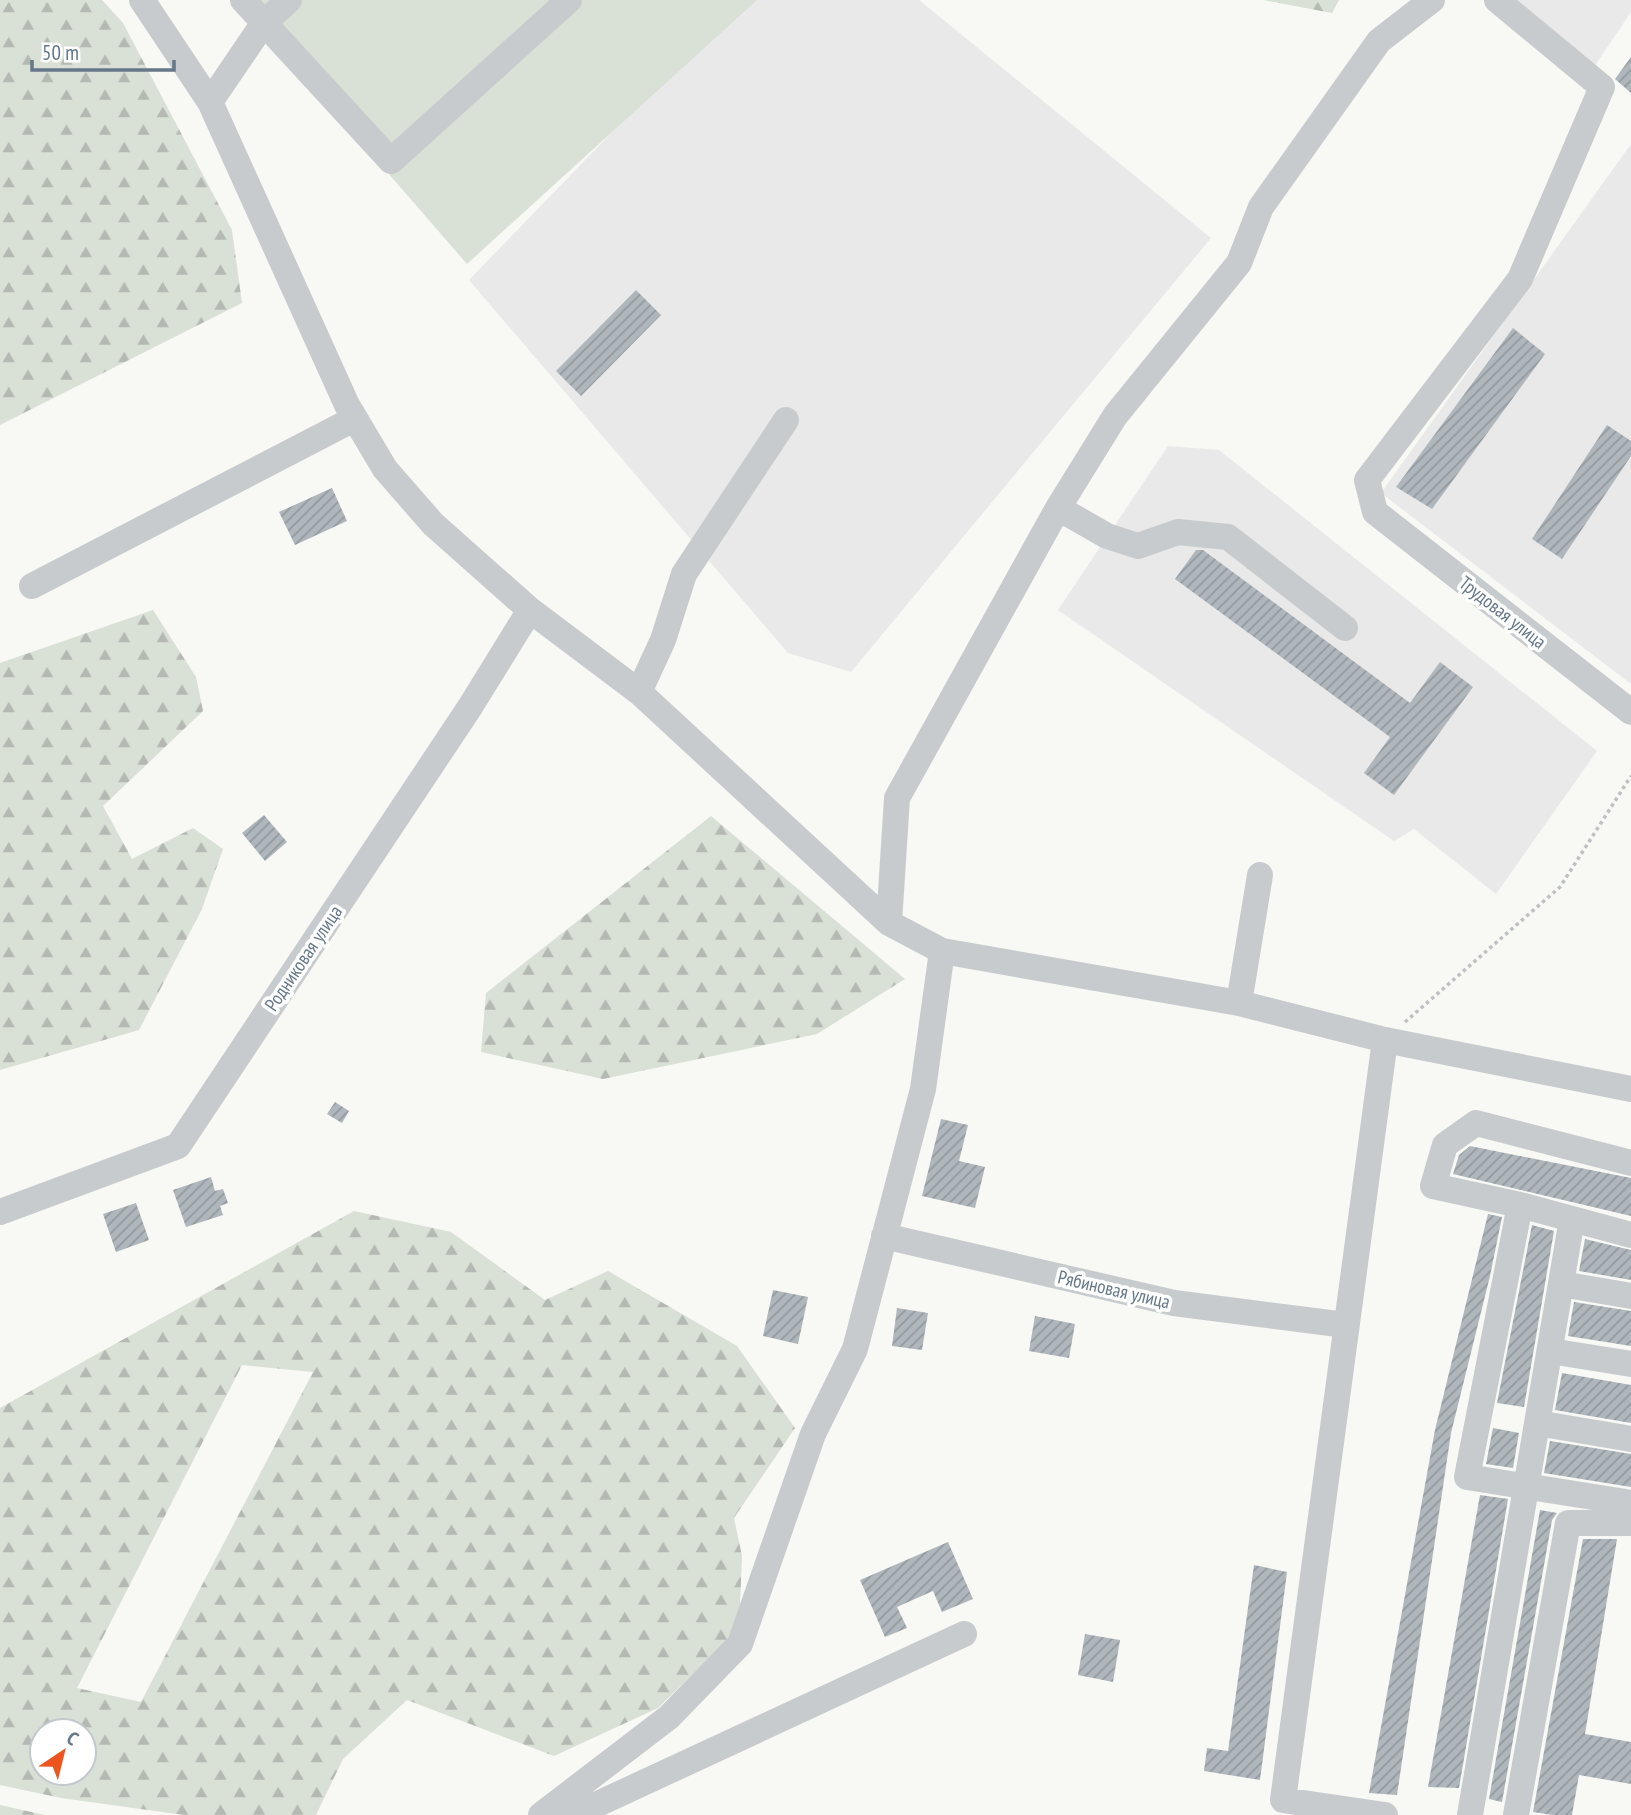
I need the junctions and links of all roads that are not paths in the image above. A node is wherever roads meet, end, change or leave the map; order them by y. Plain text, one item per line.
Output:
1 (142, 0) edge
2 (243, 0) edge
3 (289, 0) edge
4 (569, 0) edge
5 (1432, 0) edge
6 (1497, 0) edge
7 (263, 24) junction
8 (210, 102) junction
9 (354, 419) junction
10 (786, 420) dead end
11 (1058, 509) junction
12 (32, 586) dead end
13 (530, 610) junction
14 (1345, 628) dead end
15 (639, 692) junction
16 (1631, 712) edge
17 (1260, 875) dead end
18 (889, 923) junction
19 (942, 951) junction
20 (1239, 1003) junction
21 (1385, 1040) junction
22 (1631, 1089) edge
23 (1631, 1163) edge
24 (1520, 1205) junction
25 (0, 1212) edge
26 (1572, 1219) junction
27 (1631, 1235) edge
28 (884, 1236) junction
29 (1561, 1284) junction
30 (1631, 1296) edge
31 (1346, 1325) junction
32 (1550, 1351) junction
33 (1631, 1364) edge
34 (1537, 1423) junction
35 (1631, 1439) edge
36 (1526, 1487) junction
37 (1631, 1503) edge
38 (1631, 1523) edge
39 (964, 1634) dead end
40 (541, 1815) edge
41 (574, 1815) edge
42 (1385, 1815) edge
43 (1470, 1815) edge
44 (1516, 1815) edge

1 - 8 street
2 - 7 street
3 - 7 street
4 - 7 street
5 - 11 street
6 - 16 street, Трудовая улица
7 - 8 street
8 - 9 street
9 - 12 street
9 - 13 street
10 - 15 street
11 - 14 street
11 - 18 street
13 - 15 street
13 - 25 street, Родниковая улица
15 - 18 street
17 - 20 street
18 - 19 street
19 - 20 street
19 - 28 street
20 - 21 street
21 - 22 street
21 - 31 street
23 - 24 street
24 - 26 street
24 - 36 street
26 - 27 street
26 - 29 street
28 - 31 street, Рябиновая улица
28 - 40 street
29 - 30 street
29 - 32 street
31 - 42 street
32 - 33 street
32 - 34 street
34 - 35 street
34 - 36 street
36 - 37 street
36 - 43 street
38 - 44 street
39 - 41 street

